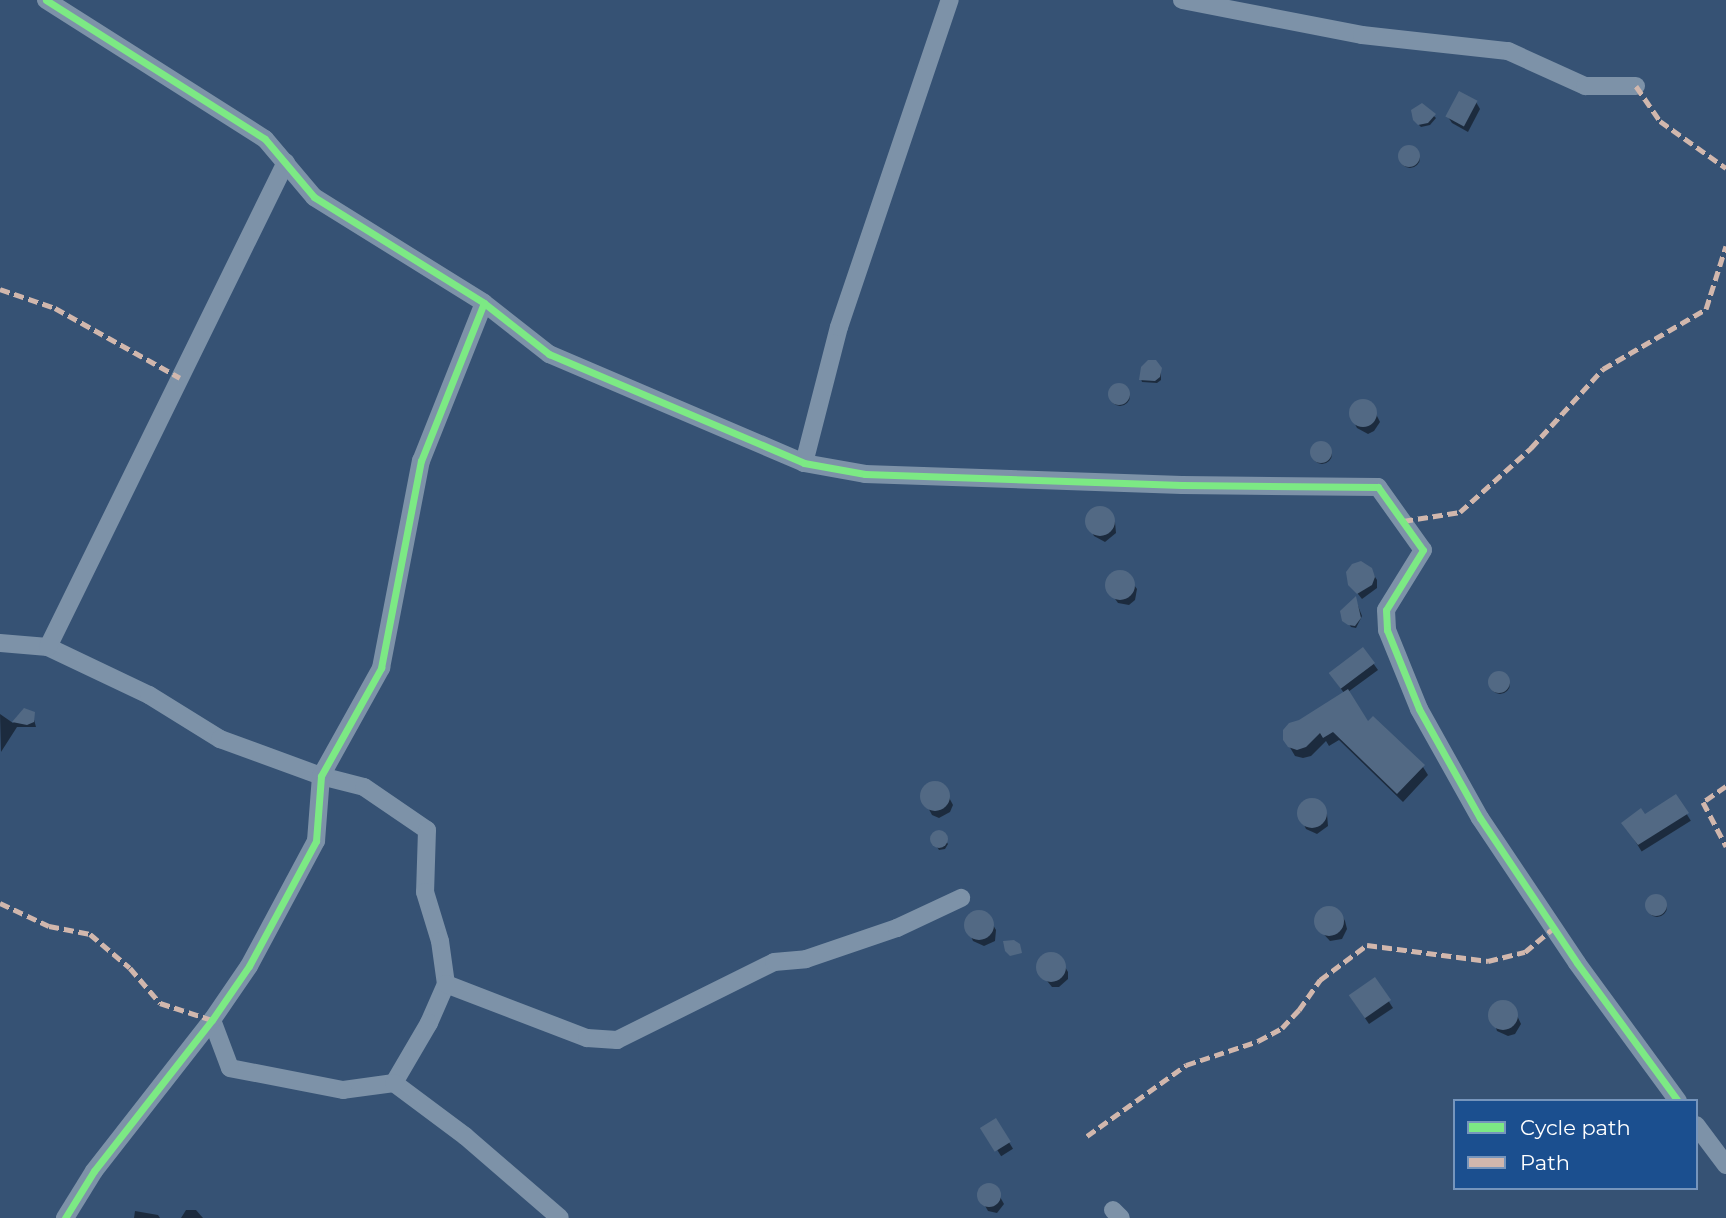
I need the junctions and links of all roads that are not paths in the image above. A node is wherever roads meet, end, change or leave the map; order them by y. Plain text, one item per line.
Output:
1 (46, 0) edge
2 (950, 0) edge
3 (1182, 0) edge
4 (1636, 86) dead end
5 (286, 162) junction
6 (484, 303) junction
7 (804, 463) junction
8 (0, 643) edge
9 (48, 646) junction
10 (321, 776) junction
11 (961, 898) dead end
12 (446, 984) junction
13 (212, 1020) junction
14 (394, 1083) junction
15 (1677, 1099) edge
16 (1698, 1128) edge
17 (1726, 1165) edge
18 (65, 1218) edge
19 (560, 1218) edge

1 - 5 street
2 - 7 street
3 - 4 street
5 - 6 street
5 - 9 street
6 - 7 street
6 - 10 street
7 - 15 street
8 - 9 street
9 - 10 street
10 - 12 street
10 - 13 street
11 - 12 street
12 - 14 street
13 - 14 street
13 - 18 street
14 - 19 street
16 - 17 street

